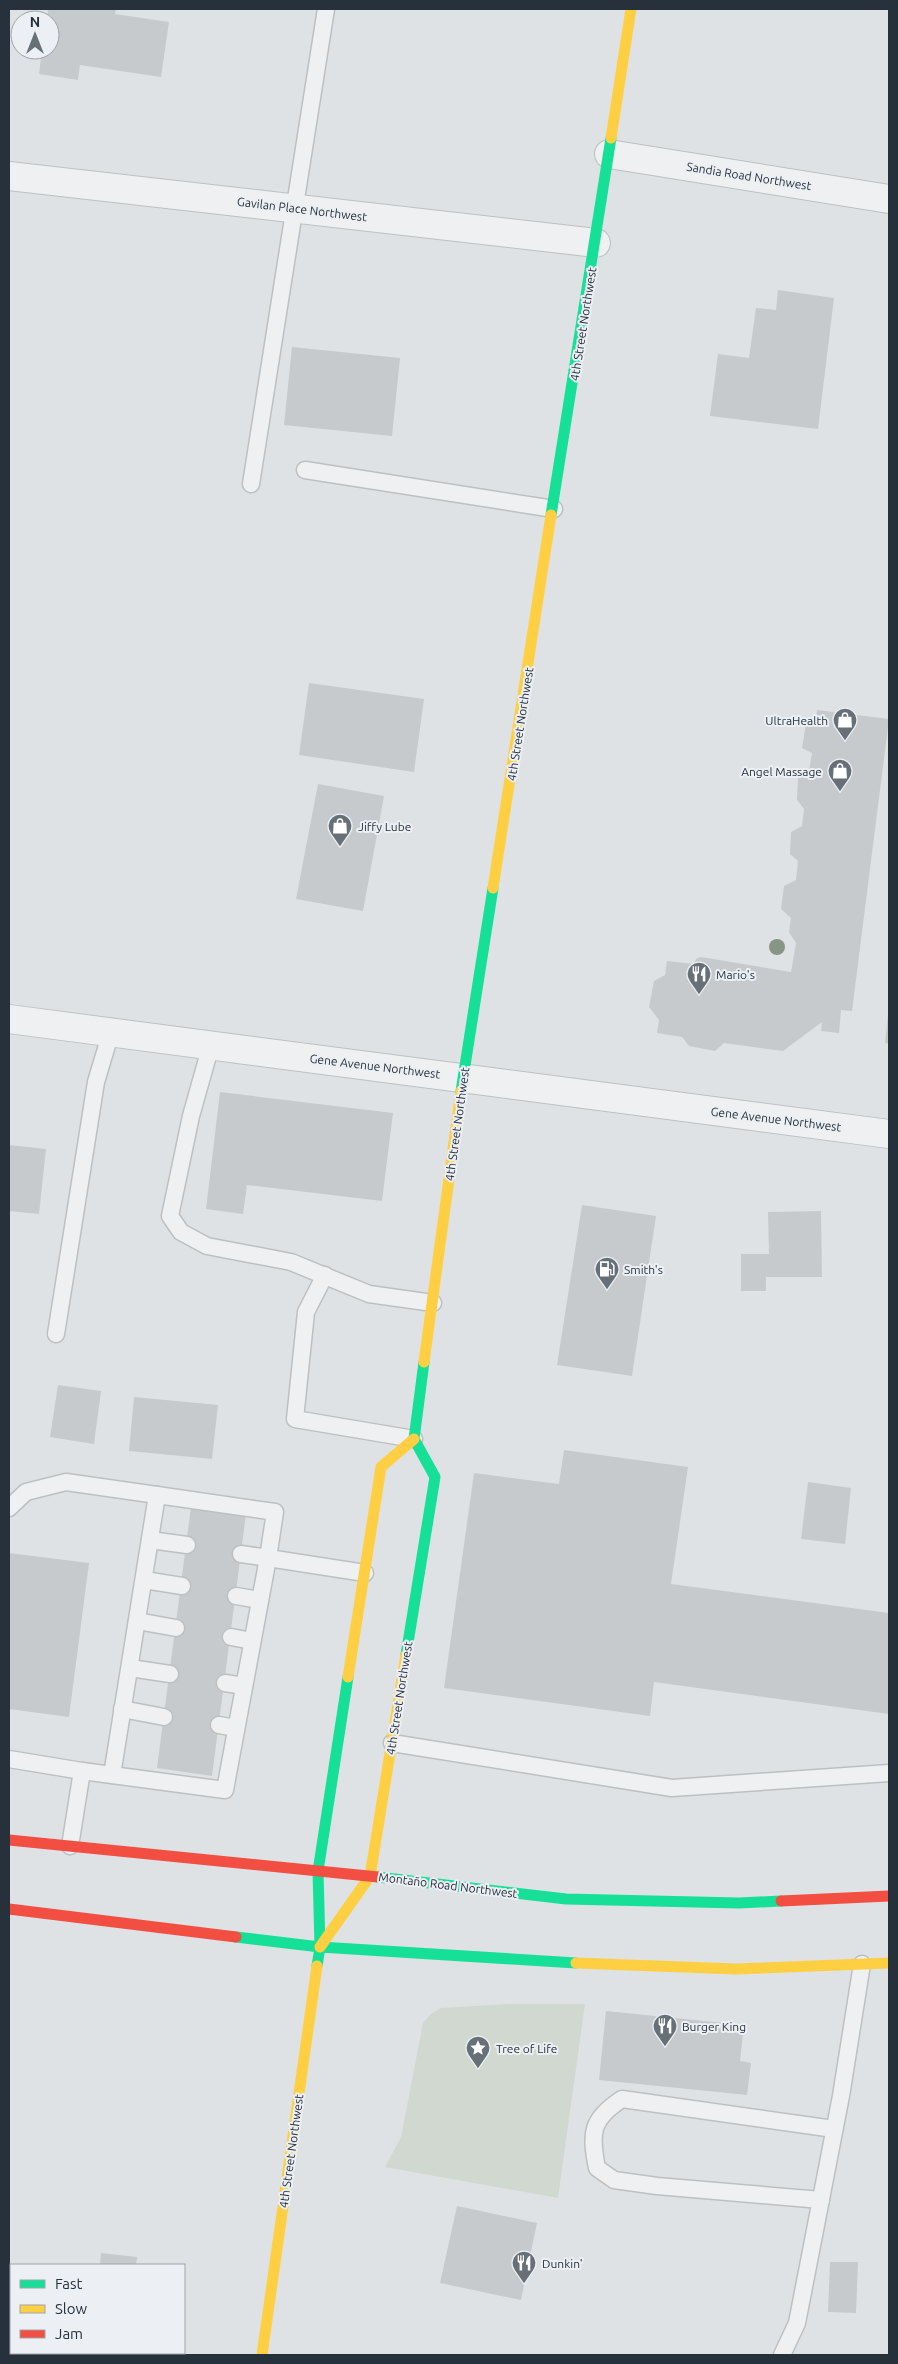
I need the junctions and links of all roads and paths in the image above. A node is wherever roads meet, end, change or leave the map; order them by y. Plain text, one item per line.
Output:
1 (326, 9) edge
2 (632, 9) edge
3 (609, 154) junction
4 (9, 176) edge
5 (889, 199) edge
6 (296, 208) junction
7 (596, 243) junction
8 (305, 470) dead end
9 (251, 484) dead end
10 (554, 509) junction
11 (9, 1018) edge
12 (110, 1032) junction
13 (211, 1045) junction
14 (463, 1078) junction
15 (889, 1134) edge
16 (325, 1275) junction
17 (433, 1302) junction
18 (56, 1334) dead end
19 (414, 1440) junction
20 (157, 1495) junction
21 (9, 1508) edge
22 (150, 1540) junction
23 (187, 1545) dead end
24 (242, 1554) dead end
25 (268, 1558) junction
26 (365, 1573) junction
27 (144, 1580) junction
28 (182, 1586) dead end
29 (236, 1596) dead end
30 (260, 1600) junction
31 (137, 1621) junction
32 (176, 1628) dead end
33 (231, 1637) dead end
34 (252, 1641) junction
35 (130, 1668) junction
36 (170, 1674) dead end
37 (225, 1683) dead end
38 (244, 1686) junction
39 (122, 1709) junction
40 (164, 1717) dead end
41 (219, 1725) dead end
42 (236, 1728) junction
43 (392, 1743) junction
44 (9, 1759) edge
45 (82, 1771) junction
46 (889, 1773) edge
47 (112, 1775) junction
48 (9, 1840) edge
49 (70, 1846) junction
50 (318, 1871) junction
51 (370, 1876) junction
52 (889, 1896) edge
53 (9, 1909) edge
54 (320, 1947) junction
55 (889, 1963) edge
56 (862, 1964) junction
57 (834, 2130) junction
58 (821, 2200) junction
59 (262, 2355) edge
60 (782, 2355) edge

1 - 6 lane
2 - 3 main road, 4th Street Northwest
3 - 5 street, Sandia Road Northwest
3 - 7 main road, 4th Street Northwest
4 - 6 street, Gavilan Place Northwest
6 - 7 street, Gavilan Place Northwest
6 - 9 lane
7 - 10 main road, 4th Street Northwest
8 - 10 lane
10 - 14 main road, 4th Street Northwest
11 - 12 street, Gene Avenue Northwest
12 - 13 street, Gene Avenue Northwest
12 - 18 lane
13 - 14 street, Gene Avenue Northwest
13 - 16 lane
14 - 15 street, Gene Avenue Northwest
14 - 17 main road, 4th Street Northwest
16 - 17 lane
16 - 19 lane
17 - 19 main road, 4th Street Northwest
19 - 26 main road, 4th Street Northwest
19 - 43 main road, 4th Street Northwest
20 - 21 lane
20 - 22 lane
20 - 25 lane
22 - 23 lane
22 - 27 lane
24 - 25 lane
25 - 26 lane
25 - 30 lane
26 - 50 main road, 4th Street Northwest
27 - 28 lane
27 - 31 lane
29 - 30 lane
30 - 34 lane
31 - 32 lane
31 - 35 lane
33 - 34 lane
34 - 38 lane
35 - 36 lane
35 - 39 lane
37 - 38 lane
38 - 42 lane
39 - 40 lane
39 - 47 lane
41 - 42 lane
42 - 47 lane
43 - 46 lane
43 - 51 main road, 4th Street Northwest
44 - 45 lane
45 - 47 lane
45 - 49 lane
48 - 49 main road, Montaño Road Northwest
49 - 50 main road, Montaño Road Northwest
50 - 51 main road, Montaño Road Northwest
50 - 54 main road, 4th Street Northwest
51 - 52 main road, Montaño Road Northwest
51 - 54 main road, 4th Street Northwest
53 - 54 main road
54 - 56 main road
54 - 59 main road, 4th Street Northwest
55 - 56 main road
56 - 57 lane
57 - 58 lane
57 - 58 lane
58 - 60 lane

